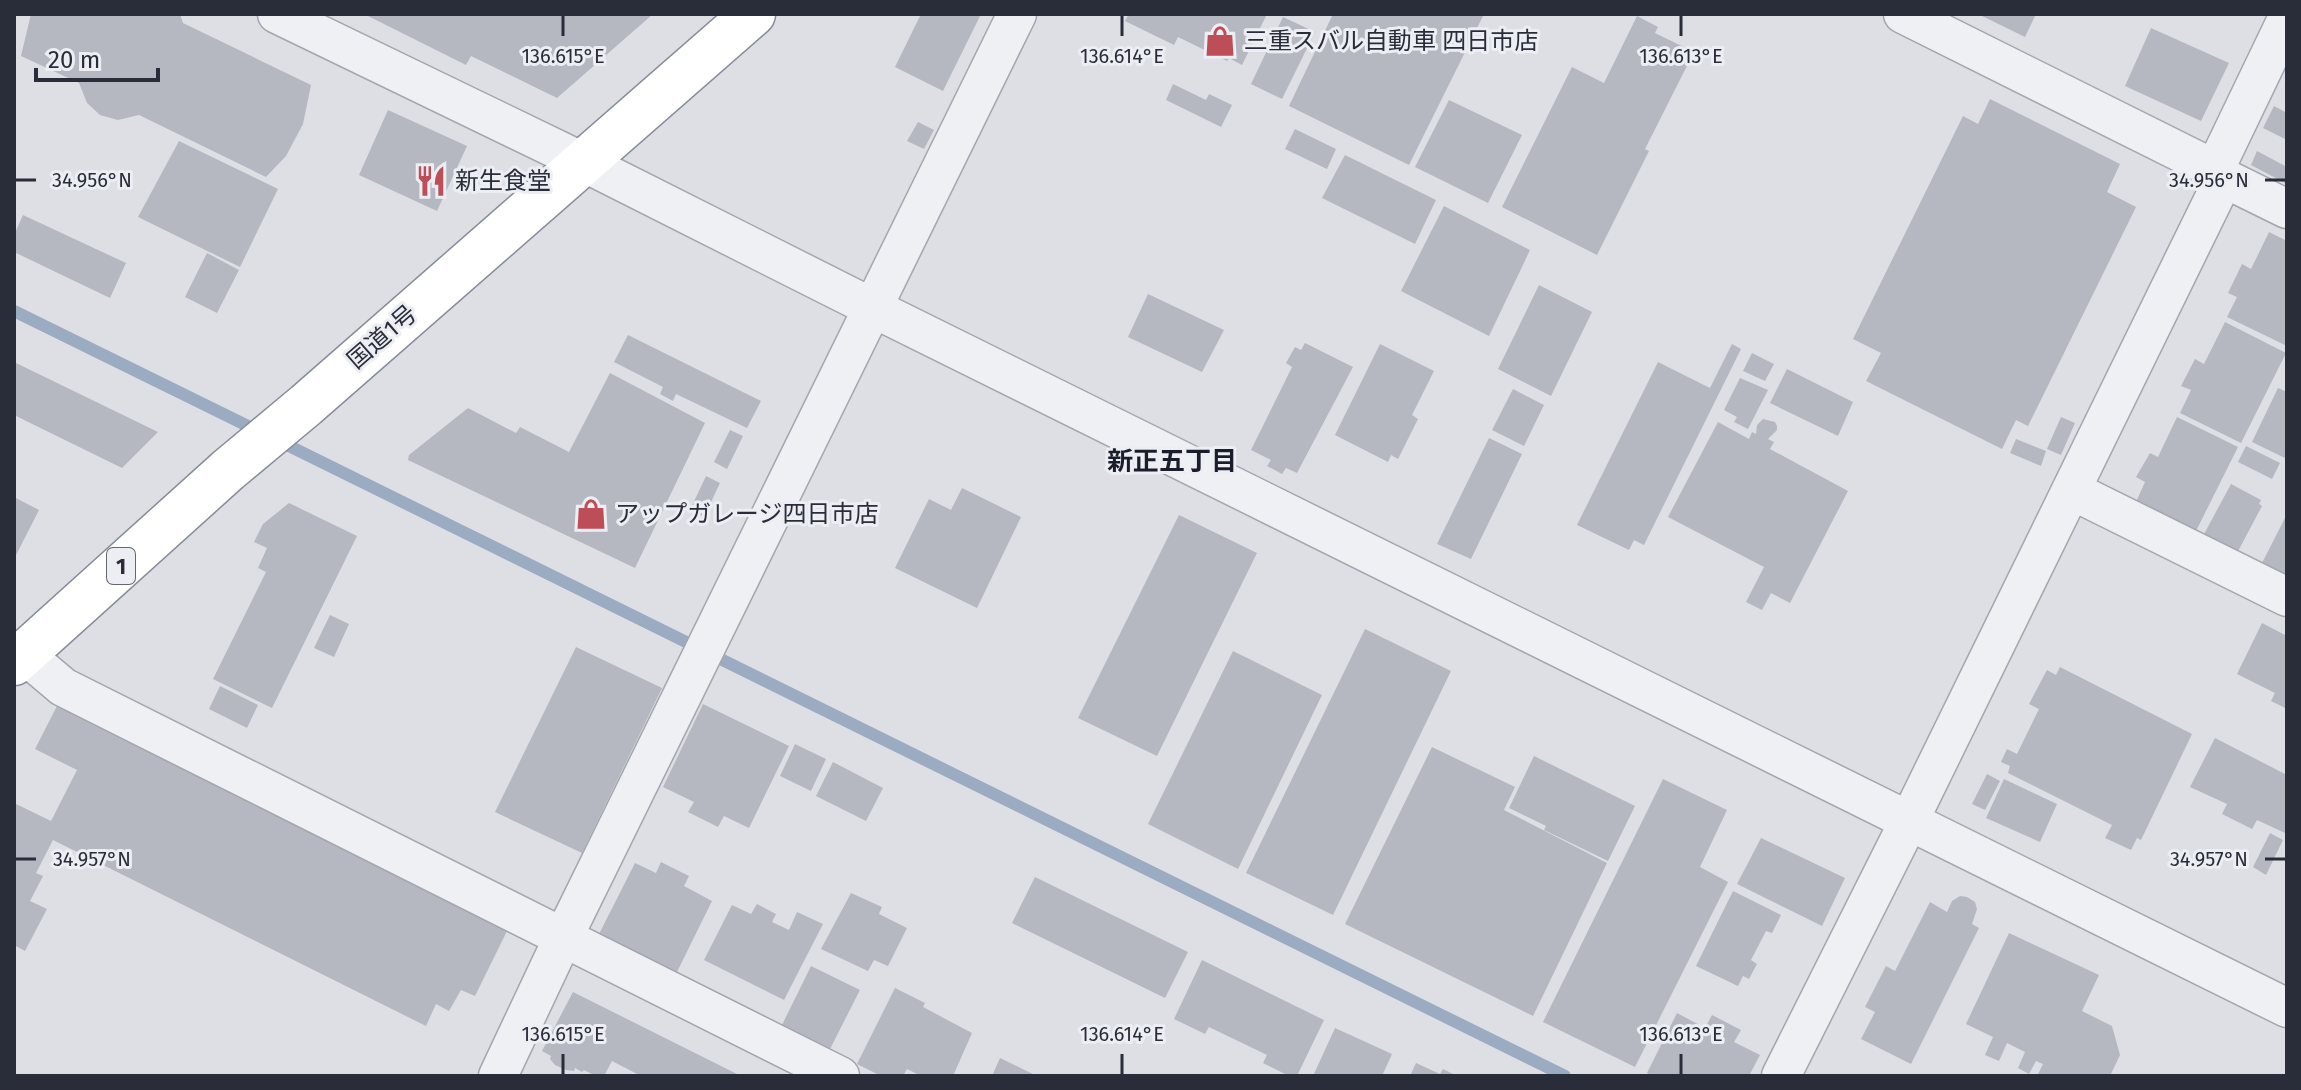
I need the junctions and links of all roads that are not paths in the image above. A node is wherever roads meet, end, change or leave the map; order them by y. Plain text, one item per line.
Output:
1 (277, 14) edge
2 (753, 14) edge
3 (1017, 14) edge
4 (1903, 14) edge
5 (2287, 19) edge
6 (583, 162) junction
7 (2219, 175) junction
8 (2287, 209) edge
9 (873, 308) junction
10 (2071, 490) junction
11 (2287, 597) edge
12 (19, 659) edge
13 (1909, 821) junction
14 (563, 938) junction
15 (2287, 1008) edge
16 (498, 1076) edge
17 (840, 1076) edge
18 (1781, 1076) edge

1 - 6 street
2 - 6 highway, 国道1号 / 1
3 - 9 street
4 - 7 street
5 - 7 street
6 - 9 street
6 - 12 highway, 国道1号 / 1
7 - 8 street
7 - 10 street
9 - 13 street
9 - 14 street
10 - 11 street
10 - 13 street
12 - 14 street
13 - 15 street
13 - 18 street
14 - 16 street
14 - 17 street

